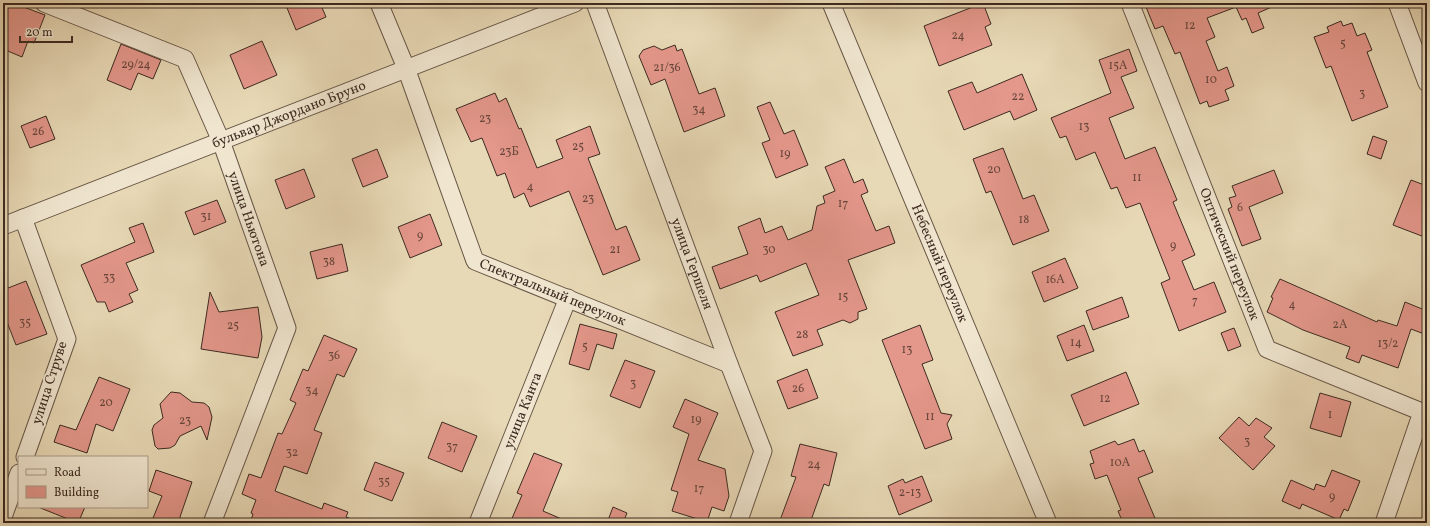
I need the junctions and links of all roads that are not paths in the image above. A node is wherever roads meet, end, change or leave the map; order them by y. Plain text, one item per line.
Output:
1 (44, 3) edge
2 (379, 3) edge
3 (575, 3) edge
4 (595, 3) edge
5 (830, 3) edge
6 (1130, 3) edge
7 (1397, 3) edge
8 (406, 68) junction
9 (1427, 83) edge
10 (221, 141) junction
11 (23, 218) junction
12 (3, 226) edge
13 (568, 298) junction
14 (729, 364) junction
15 (25, 456) edge
16 (18, 476) edge
17 (3, 517) edge
18 (212, 523) edge
19 (478, 523) edge
20 (738, 523) edge
21 (1048, 523) edge
22 (1384, 523) edge

1 - 10 street, улица Ньютона
2 - 8 street, Спектральный переулок
3 - 8 street, бульвар Джордано Бруно
4 - 14 street, улица Гершеля
5 - 21 street, Небесный переулок
6 - 22 street, Оптический переулок
7 - 9 street
8 - 10 street, бульвар Джордано Бруно
8 - 13 street, Спектральный переулок
10 - 11 street, бульвар Джордано Бруно
10 - 18 street, улица Ньютона
11 - 12 street, бульвар Джордано Бруно
11 - 15 street, улица Струве
13 - 14 street, Спектральный переулок
13 - 19 street, улица Канта
14 - 20 street, улица Гершеля
16 - 17 street

